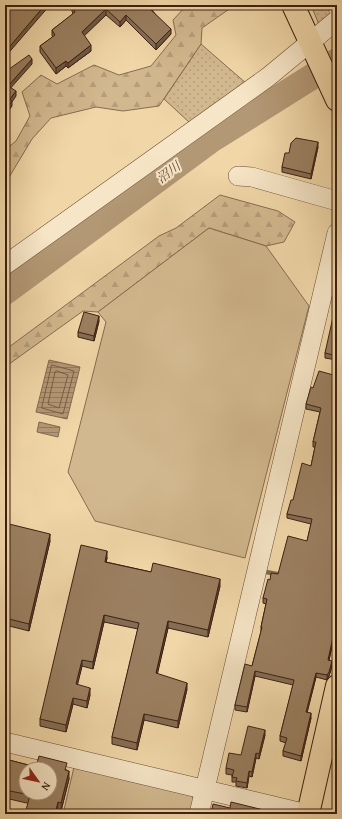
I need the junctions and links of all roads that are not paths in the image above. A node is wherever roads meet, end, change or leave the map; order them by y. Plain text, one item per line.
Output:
1 (293, 5) edge
2 (337, 20) edge
3 (309, 41) junction
4 (335, 96) edge
5 (238, 176) dead end
6 (337, 201) edge
7 (337, 233) edge
8 (5, 266) edge
9 (337, 686) edge
10 (5, 742) edge
11 (205, 789) junction
12 (199, 814) edge
13 (307, 814) edge

1 - 3 main road
2 - 3 street
3 - 4 main road
3 - 8 street
5 - 6 street
7 - 11 street
9 - 13 main road
10 - 11 street
11 - 12 street
11 - 13 street

